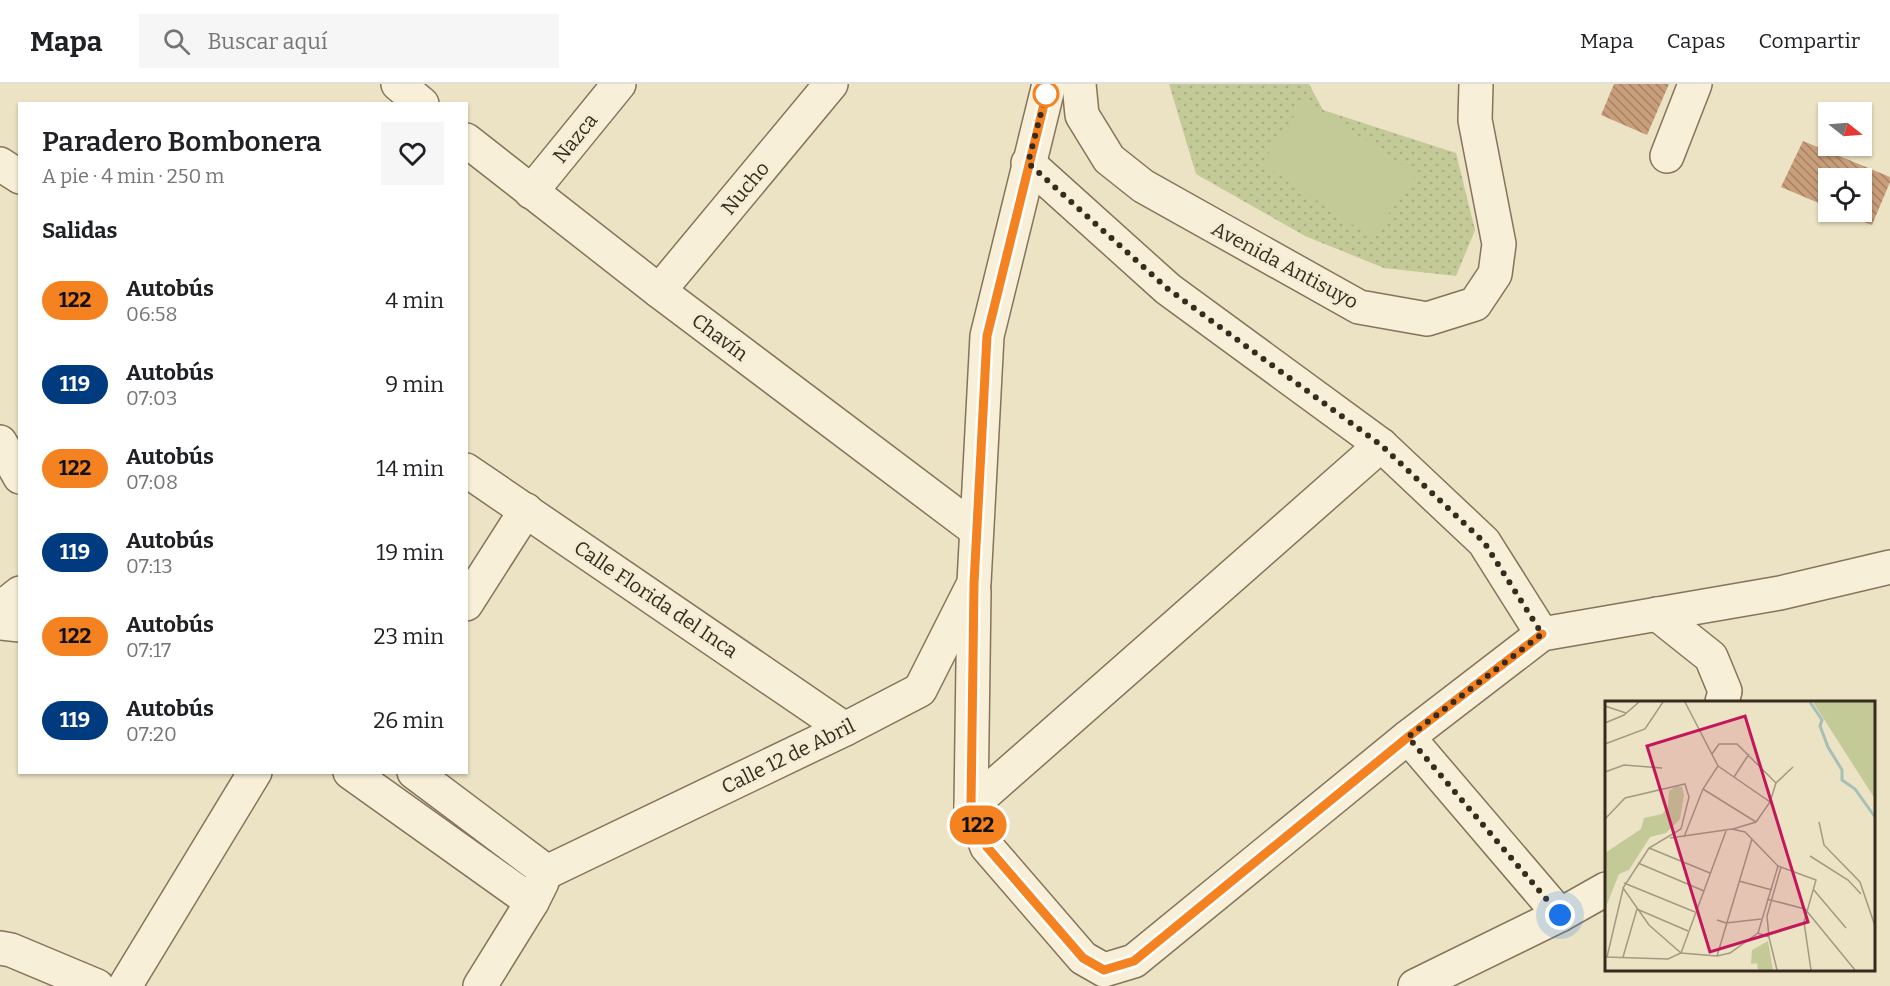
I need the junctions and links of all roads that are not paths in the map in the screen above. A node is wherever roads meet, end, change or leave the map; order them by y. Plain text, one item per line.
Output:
1 (398, 84) edge
2 (619, 84) edge
3 (831, 84) edge
4 (1049, 84) edge
5 (1079, 84) edge
6 (1476, 84) edge
7 (1695, 84) edge
8 (420, 102) edge
9 (468, 142) edge
10 (1667, 156) dead end
11 (1028, 163) junction
12 (0, 164) edge
13 (18, 176) edge
14 (531, 192) junction
15 (659, 291) junction
16 (0, 442) edge
17 (1381, 445) junction
18 (468, 471) edge
19 (18, 474) edge
20 (526, 510) junction
21 (976, 530) junction
22 (1890, 567) edge
23 (974, 584) junction
24 (18, 595) edge
25 (468, 601) edge
26 (0, 609) edge
27 (1657, 614) junction
28 (0, 623) edge
29 (18, 625) edge
30 (1542, 634) junction
31 (1722, 701) edge
32 (845, 729) junction
33 (1408, 737) junction
34 (254, 774) edge
35 (356, 774) edge
36 (417, 774) edge
37 (971, 806) junction
38 (547, 872) junction
39 (1605, 890) edge
40 (532, 903) junction
41 (1560, 915) junction
42 (0, 948) edge
43 (1115, 978) edge
44 (97, 986) edge
45 (125, 986) edge
46 (480, 986) edge
47 (1415, 986) edge

1 - 8 street
2 - 14 street, Nazca
3 - 15 street, Nucho
4 - 11 street, Calle 12 de Abril
5 - 6 street, Avenida Antisuyo
7 - 10 street
9 - 14 street, Chavín
11 - 17 street
11 - 21 street, Calle 12 de Abril
12 - 13 street
14 - 15 street, Chavín
15 - 21 street, Chavín
16 - 19 street
17 - 30 street
17 - 37 street
18 - 20 street, Calle Florida del Inca
20 - 25 street
20 - 32 street, Calle Florida del Inca
21 - 23 street, Calle 12 de Abril
22 - 27 street
23 - 32 street, Calle 12 de Abril
23 - 37 street, Calle 12 de Abril
24 - 26 street
27 - 30 street
27 - 31 street
28 - 29 street
30 - 33 street, Calle 12 de Abril
32 - 38 street, Calle 12 de Abril
33 - 41 street
33 - 43 street, Calle 12 de Abril
34 - 45 street
35 - 40 street
36 - 38 street
37 - 43 street, Calle 12 de Abril
38 - 40 street
39 - 41 street
40 - 46 street
41 - 47 street
42 - 44 street

